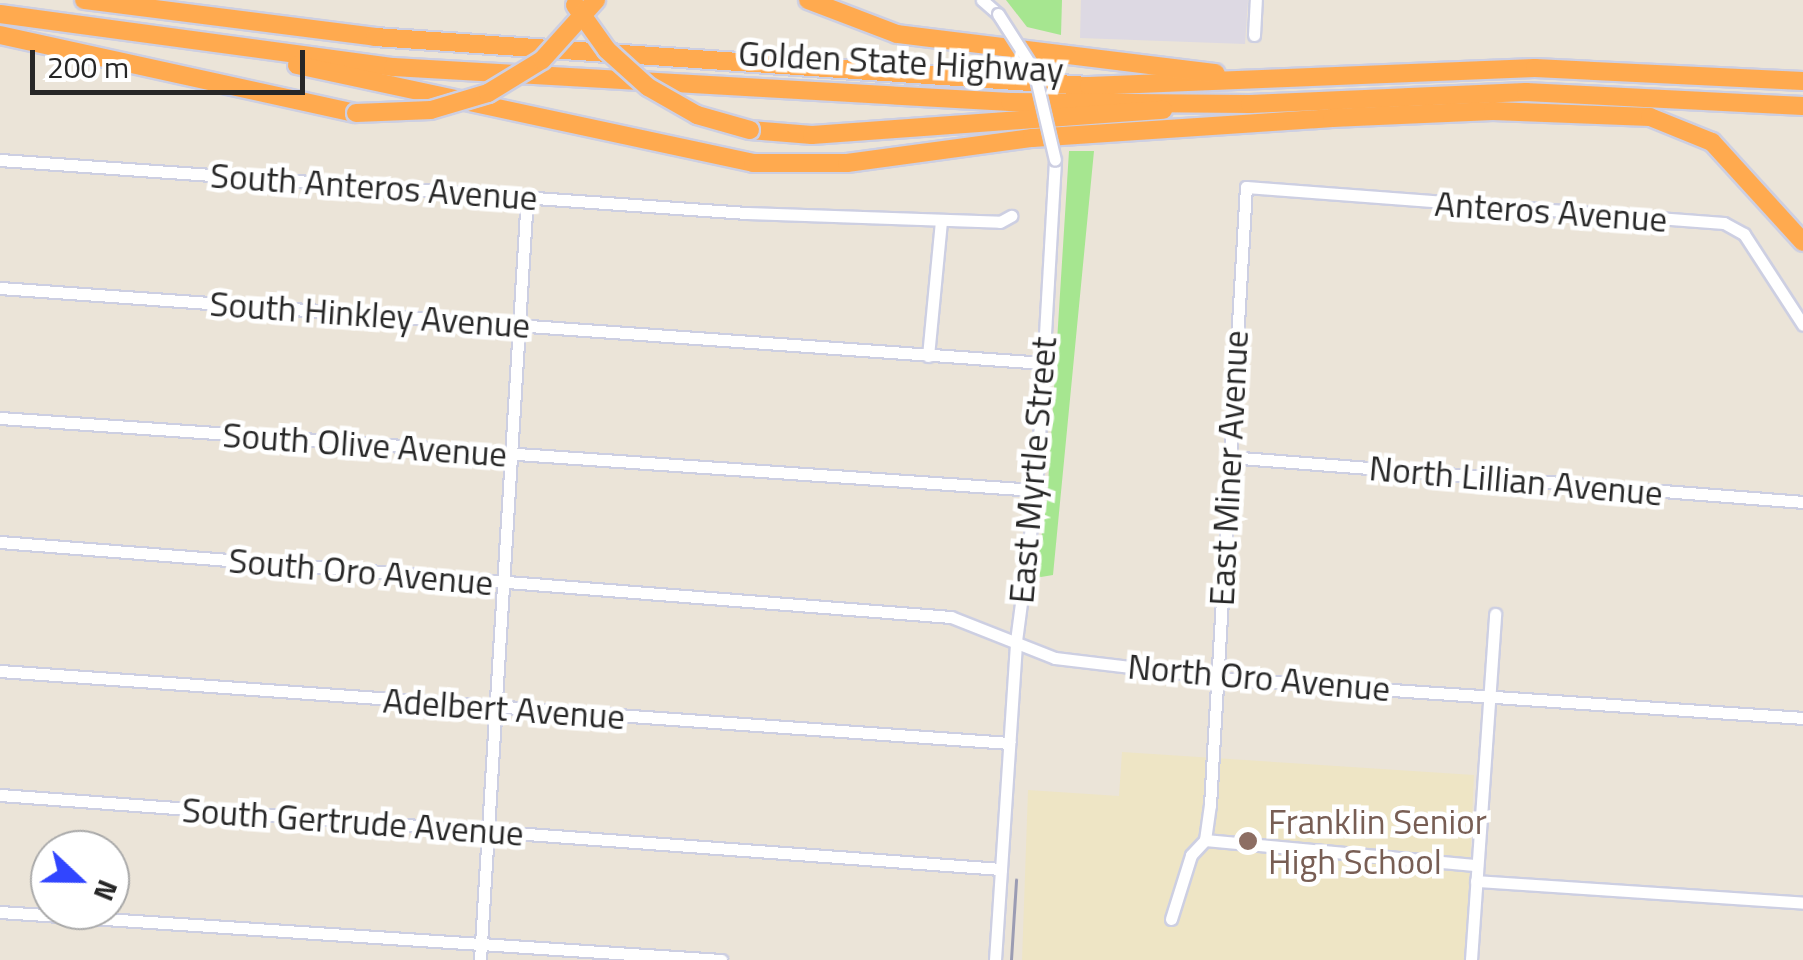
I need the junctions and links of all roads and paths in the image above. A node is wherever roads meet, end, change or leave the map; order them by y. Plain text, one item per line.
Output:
1 (84, 0) edge
2 (596, 0) edge
3 (808, 0) edge
4 (982, 0) edge
5 (1256, 0) edge
6 (574, 2) edge
7 (0, 14) edge
8 (0, 35) edge
9 (1254, 35) dead end
10 (271, 52) junction
11 (1261, 79) junction
12 (1803, 81) edge
13 (1196, 102) junction
14 (1803, 106) edge
15 (0, 160) edge
16 (1246, 188) joint
17 (526, 196) junction
18 (1011, 216) dead end
19 (940, 222) junction
20 (1803, 242) edge
21 (0, 288) edge
22 (518, 324) junction
23 (1803, 325) edge
24 (928, 356) junction
25 (1044, 363) junction
26 (0, 418) edge
27 (510, 454) junction
28 (1228, 457) junction
29 (1036, 490) junction
30 (1803, 502) edge
31 (0, 542) edge
32 (502, 583) junction
33 (723, 599) joint
34 (1494, 614) dead end
35 (1016, 642) junction
36 (0, 671) edge
37 (1216, 677) junction
38 (1489, 696) junction
39 (495, 706) junction
40 (1803, 718) edge
41 (1009, 743) junction
42 (0, 795) edge
43 (488, 830) junction
44 (1205, 840) junction
45 (1477, 864) junction
46 (1001, 869) junction
47 (1476, 880) junction
48 (1803, 903) edge
49 (0, 912) edge
50 (1171, 919) dead end
51 (481, 946) junction
52 (700, 959) edge
53 (480, 960) edge
54 (721, 960) edge
55 (995, 960) edge
56 (1471, 960) edge

1 - 11 highway, Golden State Highway
2 - 8 highway, bridge
3 - 11 highway
4 - 25 street, East Myrtle Street, bridge
5 - 9 street
6 - 13 highway, bridge
7 - 10 highway, Golden State Highway
10 - 13 highway, Golden State Highway
10 - 20 highway
11 - 12 highway, Golden State Highway
13 - 14 highway, Golden State Highway
15 - 17 street, South Anteros Avenue
16 - 23 street, Anteros Avenue
16 - 28 street, East Miner Avenue
17 - 19 street, South Anteros Avenue
17 - 22 street
18 - 19 street, South Anteros Avenue
19 - 24 street
21 - 22 street, South Hinkley Avenue
22 - 24 street, South Hinkley Avenue
22 - 27 street
24 - 25 street, South Hinkley Avenue
25 - 29 street, East Myrtle Street
26 - 27 street, South Olive Avenue
27 - 29 street, South Olive Avenue
27 - 32 street
28 - 30 street, North Lillian Avenue
28 - 37 street, East Miner Avenue
29 - 35 street, East Myrtle Street
31 - 32 street, South Oro Avenue
32 - 33 street, South Oro Avenue
32 - 39 street
33 - 35 street, North Oro Avenue
34 - 38 street
35 - 37 street, North Oro Avenue
35 - 41 street, East Myrtle Street
36 - 39 street, Adelbert Avenue
37 - 38 street, North Oro Avenue
37 - 44 street, East Miner Avenue
38 - 40 street, North Oro Avenue
38 - 45 street
39 - 41 street, Adelbert Avenue
39 - 43 street
41 - 46 street, East Myrtle Street
42 - 43 street, South Gertrude Avenue
43 - 46 street, South Gertrude Avenue
43 - 51 street
44 - 45 street
44 - 50 street, East Miner Avenue
45 - 47 street
46 - 55 street, East Myrtle Street
47 - 48 street
47 - 56 street
49 - 51 street
51 - 52 street
51 - 53 street
52 - 54 street

